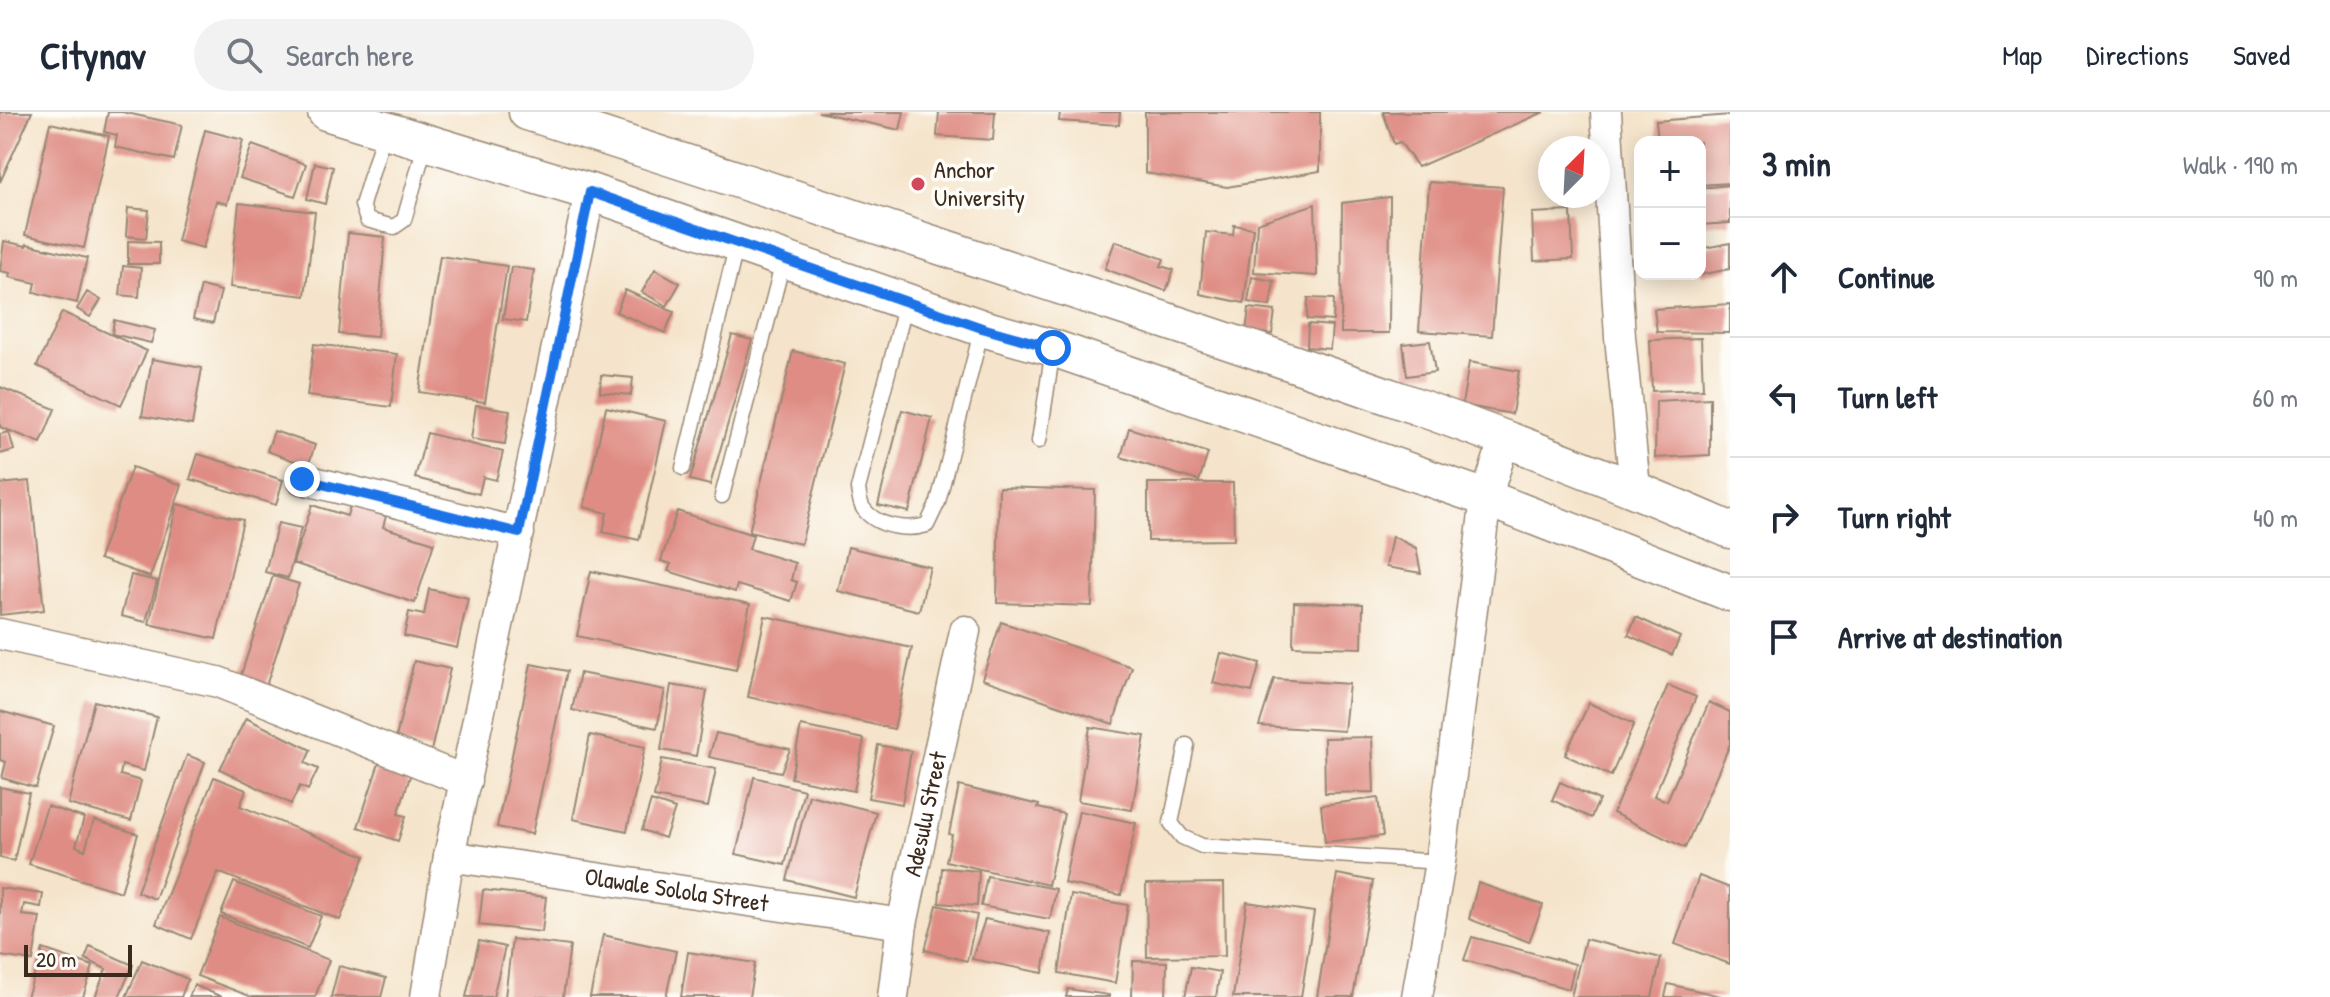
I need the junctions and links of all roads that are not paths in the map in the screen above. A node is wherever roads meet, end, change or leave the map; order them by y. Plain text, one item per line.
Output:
1 (326, 112) edge
2 (527, 112) edge
3 (1606, 112) edge
4 (385, 130) junction
5 (426, 142) junction
6 (590, 192) junction
7 (737, 242) junction
8 (784, 258) junction
9 (906, 302) junction
10 (982, 328) junction
11 (1053, 348) junction
12 (1505, 438) junction
13 (1039, 441) dead end
14 (683, 468) dead end
15 (302, 479) dead end
16 (1635, 488) junction
17 (722, 496) dead end
18 (1486, 498) junction
19 (1730, 530) edge
20 (519, 533) junction
21 (1730, 593) edge
22 (965, 631) dead end
23 (0, 634) edge
24 (1187, 745) dead end
25 (466, 781) junction
26 (449, 856) junction
27 (1440, 862) junction
28 (902, 924) junction
29 (426, 997) edge
30 (893, 997) edge
31 (1417, 997) edge

1 - 4 street
2 - 12 street
3 - 16 street
4 - 5 street
4 - 5 lane
5 - 6 street
6 - 7 street
6 - 20 street
7 - 8 street
7 - 14 lane
8 - 9 street
8 - 17 lane
9 - 10 street
9 - 10 lane
10 - 11 street
11 - 13 lane
11 - 18 street
12 - 16 street
12 - 18 street
15 - 20 street
16 - 19 street
18 - 21 street
18 - 27 street
20 - 25 street
22 - 28 street, Adesulu Street
23 - 25 street
24 - 27 lane
25 - 26 street
26 - 28 street, Olawale Solola Street
26 - 29 street
27 - 31 street
28 - 30 street, Adesulu Street

